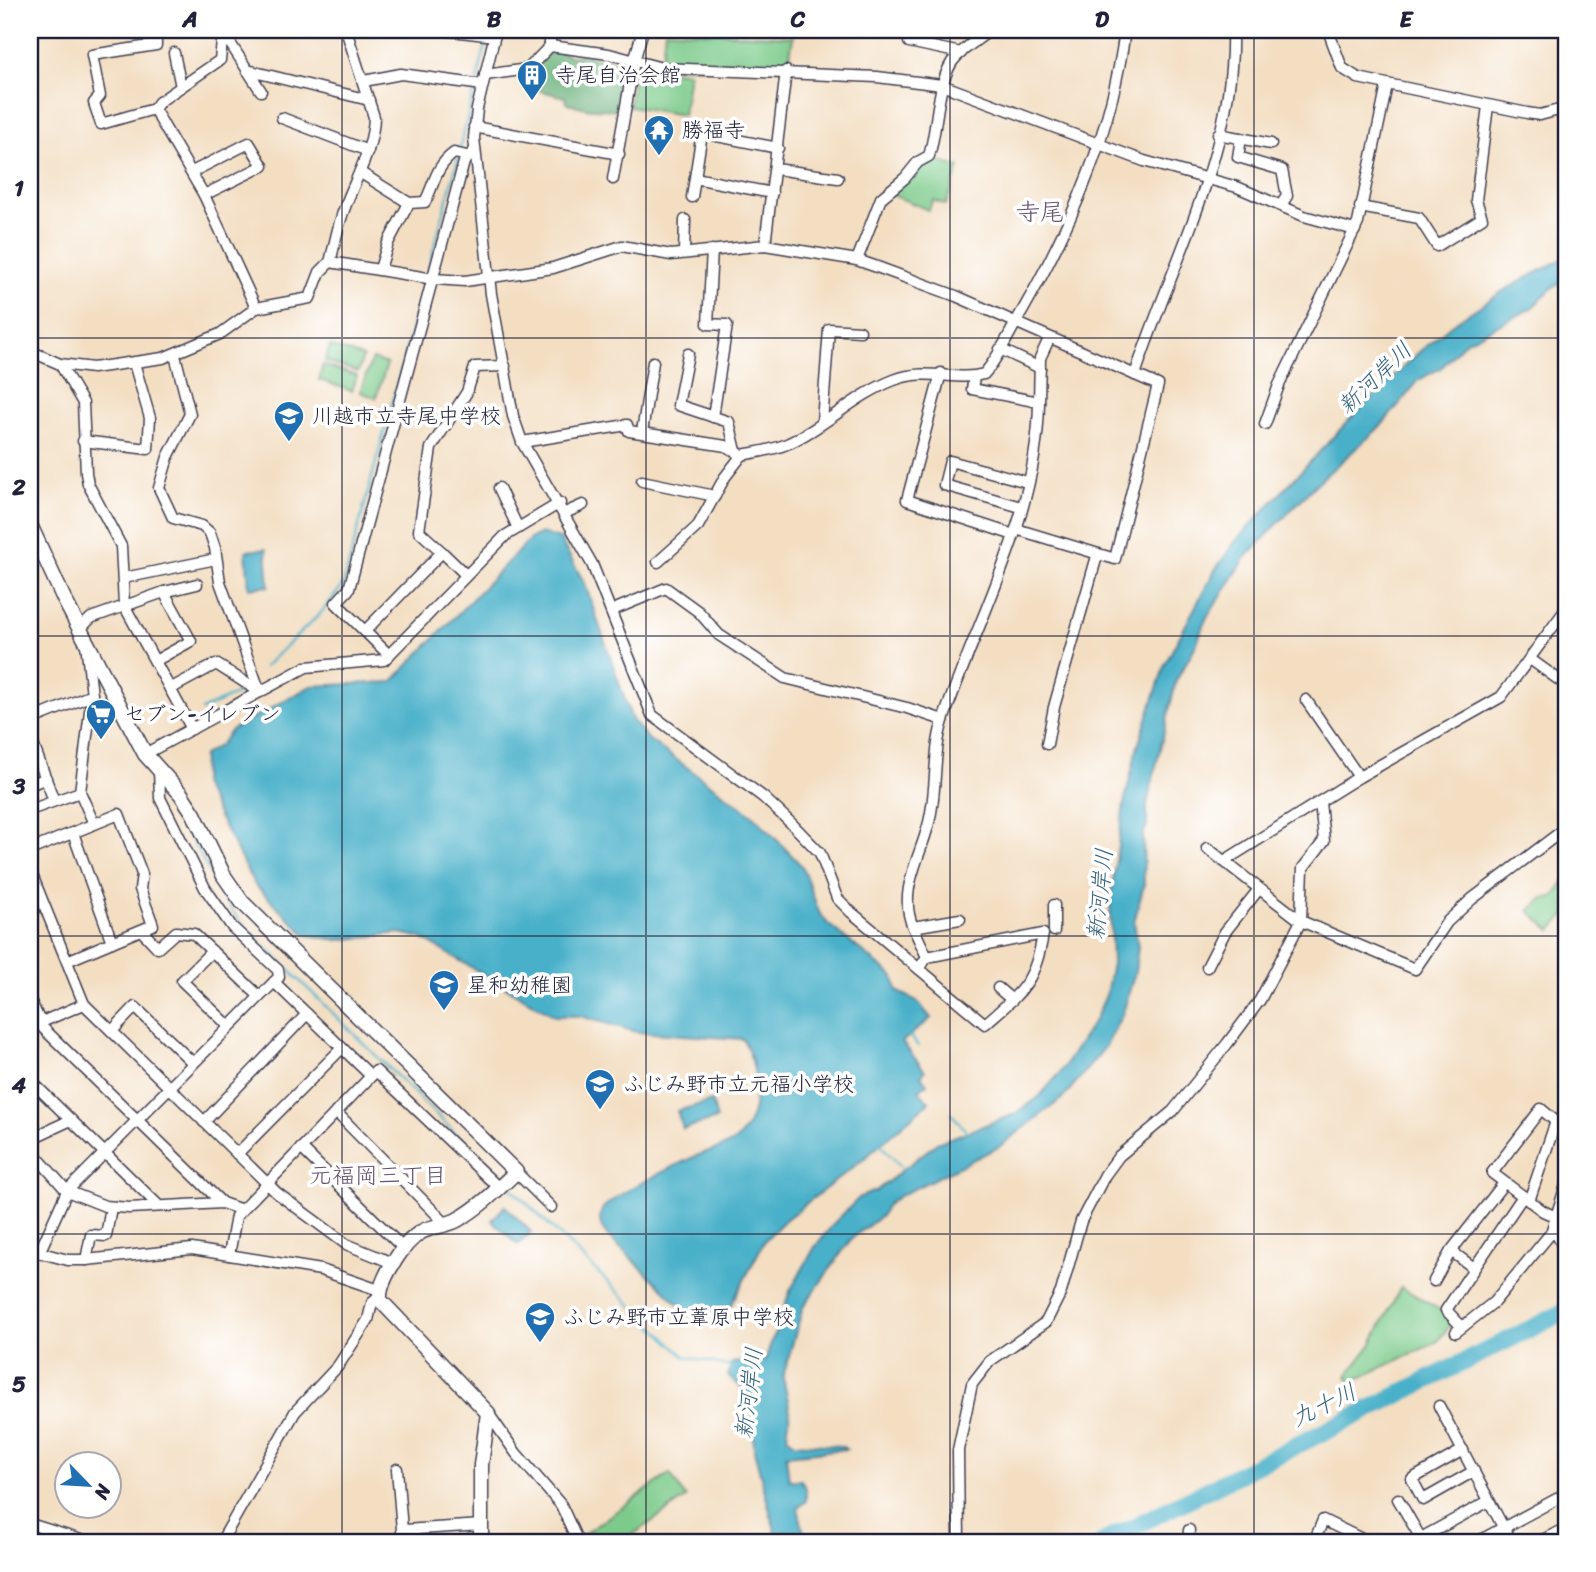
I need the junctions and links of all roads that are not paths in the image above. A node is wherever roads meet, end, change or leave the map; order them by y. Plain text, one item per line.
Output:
1 (156, 30) edge
2 (346, 30) edge
3 (443, 30) edge
4 (550, 30) edge
5 (643, 30) edge
6 (990, 30) edge
7 (1125, 30) edge
8 (1232, 30) edge
9 (1328, 30) edge
10 (222, 31) edge
11 (496, 33) edge
12 (909, 42) dead end
13 (550, 46) junction
14 (174, 53) dead end
15 (961, 53) junction
16 (634, 61) junction
17 (247, 70) junction
18 (786, 71) junction
19 (484, 80) junction
20 (364, 81) junction
21 (942, 85) junction
22 (1387, 85) junction
23 (181, 87) junction
24 (261, 91) dead end
25 (369, 100) junction
26 (1488, 106) junction
27 (1566, 108) edge
28 (154, 109) junction
29 (282, 118) dead end
30 (474, 127) junction
31 (1218, 134) junction
32 (1241, 138) junction
33 (1101, 143) junction
34 (1271, 144) dead end
35 (778, 148) junction
36 (368, 151) junction
37 (471, 153) junction
38 (619, 154) junction
39 (776, 169) junction
40 (192, 172) junction
41 (361, 173) junction
42 (695, 178) junction
43 (838, 178) dead end
44 (1208, 178) junction
45 (612, 179) dead end
46 (772, 192) junction
47 (204, 195) junction
48 (692, 197) dead end
49 (409, 203) junction
50 (1281, 205) junction
51 (1360, 207) junction
52 (685, 220) dead end
53 (1355, 230) junction
54 (765, 245) junction
55 (712, 250) junction
56 (684, 253) junction
57 (857, 260) junction
58 (330, 262) junction
59 (380, 269) junction
60 (489, 278) junction
61 (434, 279) junction
62 (256, 308) junction
63 (1015, 322) junction
64 (860, 331) dead end
65 (1049, 339) junction
66 (1000, 349) junction
67 (30, 351) edge
68 (175, 355) junction
69 (688, 355) dead end
70 (653, 362) dead end
71 (134, 363) junction
72 (60, 364) junction
73 (505, 366) junction
74 (1040, 368) junction
75 (941, 373) junction
76 (1135, 375) junction
77 (974, 377) junction
78 (1039, 402) junction
79 (713, 416) junction
80 (822, 422) junction
81 (1265, 424) dead end
82 (642, 432) junction
83 (83, 441) junction
84 (522, 442) junction
85 (739, 453) junction
86 (642, 481) dead end
87 (1027, 482) junction
88 (499, 488) dead end
89 (715, 496) junction
90 (583, 505) dead end
91 (1021, 507) junction
92 (562, 508) junction
93 (30, 525) edge
94 (517, 526) junction
95 (1015, 532) junction
96 (442, 552) junction
97 (1097, 555) junction
98 (216, 559) junction
99 (658, 562) dead end
100 (466, 575) junction
101 (124, 578) junction
102 (197, 584) dead end
103 (164, 592) junction
104 (124, 605) junction
105 (1566, 609) edge
106 (613, 610) junction
107 (365, 631) junction
108 (83, 635) junction
109 (389, 655) junction
110 (1530, 659) junction
111 (155, 661) junction
112 (1566, 685) edge
113 (170, 689) junction
114 (260, 692) junction
115 (92, 695) junction
116 (1306, 700) dead end
117 (30, 720) edge
118 (943, 720) junction
119 (192, 729) junction
120 (1047, 744) dead end
121 (30, 745) edge
122 (145, 754) junction
123 (159, 769) junction
124 (1359, 777) junction
125 (46, 778) junction
126 (30, 785) edge
127 (80, 792) junction
128 (54, 801) junction
129 (1320, 802) junction
130 (30, 810) edge
131 (94, 824) junction
132 (1566, 828) edge
133 (73, 833) junction
134 (1207, 848) dead end
135 (30, 850) edge
136 (1224, 861) junction
137 (30, 870) edge
138 (1259, 889) junction
139 (1054, 905) dead end
140 (960, 919) dead end
141 (1301, 921) junction
142 (914, 927) junction
143 (142, 931) junction
144 (1049, 933) junction
145 (1067, 933) dead end
146 (112, 942) junction
147 (158, 948) junction
148 (212, 951) junction
149 (149, 957) dead end
150 (927, 957) junction
151 (67, 961) junction
152 (1207, 967) dead end
153 (919, 969) junction
154 (274, 982) junction
155 (998, 988) dead end
156 (258, 995) junction
157 (30, 1000) edge
158 (1012, 1000) junction
159 (84, 1003) junction
160 (307, 1014) junction
161 (34, 1025) edge
162 (228, 1025) junction
163 (112, 1031) junction
164 (342, 1048) junction
165 (192, 1062) junction
166 (371, 1076) junction
167 (30, 1080) edge
168 (167, 1088) junction
169 (336, 1112) junction
170 (71, 1120) junction
171 (136, 1120) junction
172 (1556, 1121) junction
173 (204, 1122) junction
174 (1566, 1130) edge
175 (30, 1139) edge
176 (301, 1148) junction
177 (30, 1149) edge
178 (104, 1153) junction
179 (237, 1154) junction
180 (516, 1171) junction
181 (1504, 1183) junction
182 (268, 1184) junction
183 (1566, 1185) edge
184 (500, 1189) junction
185 (67, 1191) junction
186 (1526, 1199) junction
187 (222, 1203) junction
188 (159, 1206) junction
189 (111, 1207) junction
190 (551, 1207) dead end
191 (242, 1210) junction
192 (1556, 1217) junction
193 (446, 1224) junction
194 (1551, 1233) junction
195 (405, 1250) junction
196 (1451, 1251) junction
197 (35, 1252) edge
198 (1566, 1252) edge
199 (229, 1255) junction
200 (86, 1260) junction
201 (396, 1264) junction
202 (1474, 1268) junction
203 (1434, 1281) dead end
204 (379, 1294) junction
205 (1439, 1406) dead end
206 (488, 1413) junction
207 (1462, 1450) junction
208 (397, 1469) dead end
209 (1474, 1471) junction
210 (1566, 1494) edge
211 (1398, 1499) dead end
212 (1489, 1501) junction
213 (30, 1524) edge
214 (482, 1525) junction
215 (1503, 1528) junction
216 (1566, 1528) edge
217 (404, 1530) junction
218 (68, 1540) edge
219 (1422, 1540) edge
220 (30, 1541) edge
221 (88, 1542) edge
222 (221, 1542) edge
223 (403, 1542) edge
224 (481, 1542) edge
225 (578, 1542) edge
226 (959, 1542) edge
227 (1314, 1542) edge
228 (1368, 1542) edge
229 (1477, 1542) edge
230 (1511, 1542) edge
231 (1539, 1542) edge

1 - 28 street
2 - 20 street
3 - 11 street
4 - 13 street
5 - 16 street
6 - 15 street
7 - 33 street
8 - 31 street
9 - 22 street
10 - 17 street
10 - 23 street
11 - 19 street
12 - 15 street
13 - 16 street
13 - 19 street
14 - 23 street
15 - 21 street
16 - 18 street
16 - 38 street
17 - 24 street
17 - 25 street
18 - 21 street
18 - 35 street
19 - 20 street
19 - 30 street
20 - 25 street
21 - 33 street
21 - 57 street
22 - 26 street
22 - 51 street
23 - 28 street
25 - 36 street
26 - 27 street
26 - 51 street
28 - 40 street
29 - 36 street
30 - 37 street
30 - 38 street
31 - 32 street
31 - 44 street
32 - 34 street
32 - 50 street
33 - 44 street
33 - 63 street
35 - 39 street
35 - 42 street
36 - 41 street
37 - 49 street
37 - 60 street
37 - 61 street
38 - 45 street
39 - 43 street
39 - 46 street
40 - 47 street
40 - 47 street
41 - 49 street
41 - 58 street
42 - 46 street
42 - 48 street
44 - 50 street
44 - 76 street
46 - 54 street
47 - 62 street
49 - 59 street
50 - 53 street
51 - 53 street
52 - 56 street
53 - 81 street
54 - 55 street
54 - 57 street
55 - 56 street
55 - 79 street
56 - 60 street
57 - 63 street
58 - 59 street
58 - 62 street
59 - 61 street
60 - 61 street
60 - 73 street
61 - 107 street
62 - 68 street
63 - 65 street
63 - 66 street
64 - 80 street
65 - 74 street
65 - 76 street
66 - 74 street
66 - 77 street
67 - 72 street
68 - 71 street
68 - 98 street
69 - 79 street
70 - 82 street
71 - 72 street
71 - 83 street
72 - 83 street
73 - 84 street
73 - 96 street
74 - 78 street
75 - 77 street
75 - 80 street
75 - 95 street
76 - 97 street
77 - 78 street
78 - 87 street
79 - 85 street
80 - 85 street
82 - 84 street
82 - 85 street
83 - 101 street
84 - 92 street
85 - 89 street
86 - 89 street
87 - 91 street
87 - 91 street
88 - 94 street
89 - 99 street
90 - 92 street
91 - 95 street
92 - 94 street
92 - 106 street
93 - 108 street
94 - 100 street
95 - 97 street
95 - 118 street
96 - 100 street
96 - 107 street
97 - 120 street
98 - 101 street
98 - 114 street
100 - 109 street
101 - 104 street
102 - 103 street
103 - 104 street
103 - 111 street
104 - 108 street
104 - 111 street
105 - 110 street
106 - 118 street
106 - 153 street
107 - 109 street
108 - 115 street
108 - 122 street
109 - 114 street
110 - 112 street
110 - 124 street
111 - 113 street
113 - 114 street
113 - 119 street
114 - 119 street
115 - 117 street
115 - 127 street
116 - 124 street
118 - 142 street
119 - 122 street
121 - 125 street
122 - 123 street
123 - 154 street
123 - 180 street
124 - 129 street
125 - 126 street
125 - 128 street
127 - 128 street
127 - 131 street
128 - 130 street
129 - 136 street
129 - 141 street
131 - 133 street
131 - 143 street
132 - 141 street
133 - 135 street
133 - 146 street
134 - 136 street
136 - 138 street
137 - 151 street
138 - 141 street
138 - 152 street
139 - 144 street
140 - 142 street
141 - 226 street
142 - 150 street
143 - 146 street
143 - 147 street
144 - 145 street
144 - 150 street
144 - 158 street
146 - 151 street
147 - 148 street
147 - 149 street
148 - 156 street
148 - 162 street
150 - 153 street
151 - 159 street
153 - 158 street
154 - 156 street
154 - 160 street
155 - 158 street
156 - 162 street
157 - 161 street
159 - 161 street
159 - 163 street
160 - 164 street
160 - 173 street
161 - 171 street
162 - 165 street
163 - 165 street
163 - 168 street
164 - 166 street
164 - 179 street
165 - 168 street
166 - 169 street
166 - 184 street
167 - 170 street
168 - 171 street
168 - 173 street
169 - 176 street
169 - 193 street
170 - 175 street
170 - 178 street
171 - 178 street
171 - 187 street
172 - 174 street
172 - 181 street
172 - 186 street
173 - 179 street
176 - 182 street
176 - 195 street
177 - 185 street
178 - 185 street
178 - 188 street
179 - 182 street
180 - 184 street
180 - 190 street
181 - 186 street
181 - 196 street
182 - 191 street
182 - 201 street
183 - 192 street
184 - 193 street
185 - 189 street
185 - 197 street
186 - 192 street
186 - 202 street
187 - 188 street
187 - 191 street
188 - 189 street
189 - 200 street
191 - 199 street
192 - 194 street
193 - 195 street
194 - 198 street
194 - 202 street
195 - 201 street
196 - 202 street
196 - 203 street
197 - 200 street
199 - 200 street
199 - 204 street
201 - 204 street
204 - 206 street
204 - 222 street
205 - 207 street
206 - 214 street
206 - 225 street
207 - 209 street
207 - 209 street
208 - 217 street
209 - 212 street
210 - 215 street
211 - 219 street
212 - 215 street
212 - 219 street
213 - 218 street
214 - 217 street
214 - 224 street
215 - 229 street
215 - 230 street
216 - 231 street
217 - 223 street
218 - 220 street
218 - 221 street
227 - 228 street

